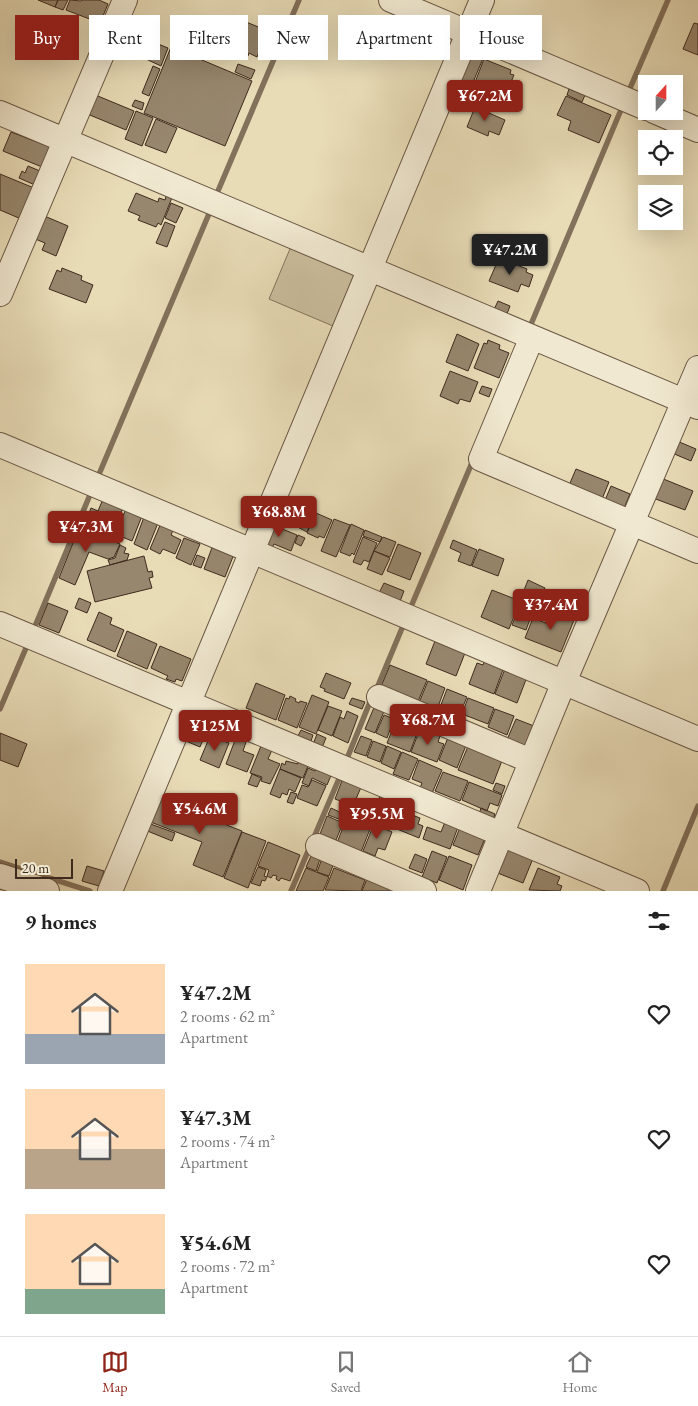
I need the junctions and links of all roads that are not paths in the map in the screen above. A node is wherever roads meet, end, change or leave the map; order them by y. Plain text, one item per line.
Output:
1 (125, 0) edge
2 (391, 0) edge
3 (482, 0) edge
4 (476, 15) edge
5 (460, 30) edge
6 (460, 52) edge
7 (532, 60) edge
8 (638, 105) edge
9 (0, 113) edge
10 (675, 120) edge
11 (698, 130) edge
12 (65, 140) junction
13 (370, 269) junction
14 (0, 294) edge
15 (532, 337) junction
16 (698, 368) edge
17 (691, 404) edge
18 (0, 445) edge
19 (632, 523) junction
20 (252, 551) junction
21 (698, 551) edge
22 (0, 624) edge
23 (564, 682) junction
24 (379, 697) dead end
25 (188, 703) junction
26 (698, 739) edge
27 (531, 761) junction
28 (501, 834) junction
29 (318, 846) dead end
30 (0, 876) edge
31 (47, 891) edge
32 (110, 891) edge
33 (424, 891) edge
34 (478, 891) edge
35 (637, 891) edge

1 - 12 street
2 - 5 street
3 - 4 street
6 - 13 street
7 - 8 street
9 - 12 street
10 - 11 street
12 - 13 street
12 - 14 street
13 - 15 street
13 - 20 street
15 - 17 street
15 - 19 street
16 - 17 street
17 - 19 street
18 - 20 street
19 - 21 street
19 - 23 street
20 - 23 street
20 - 25 street
22 - 25 street
23 - 26 street
23 - 27 street
24 - 27 street
25 - 28 street
25 - 32 street
27 - 28 street
28 - 34 street
28 - 35 street
29 - 33 street
30 - 31 street

